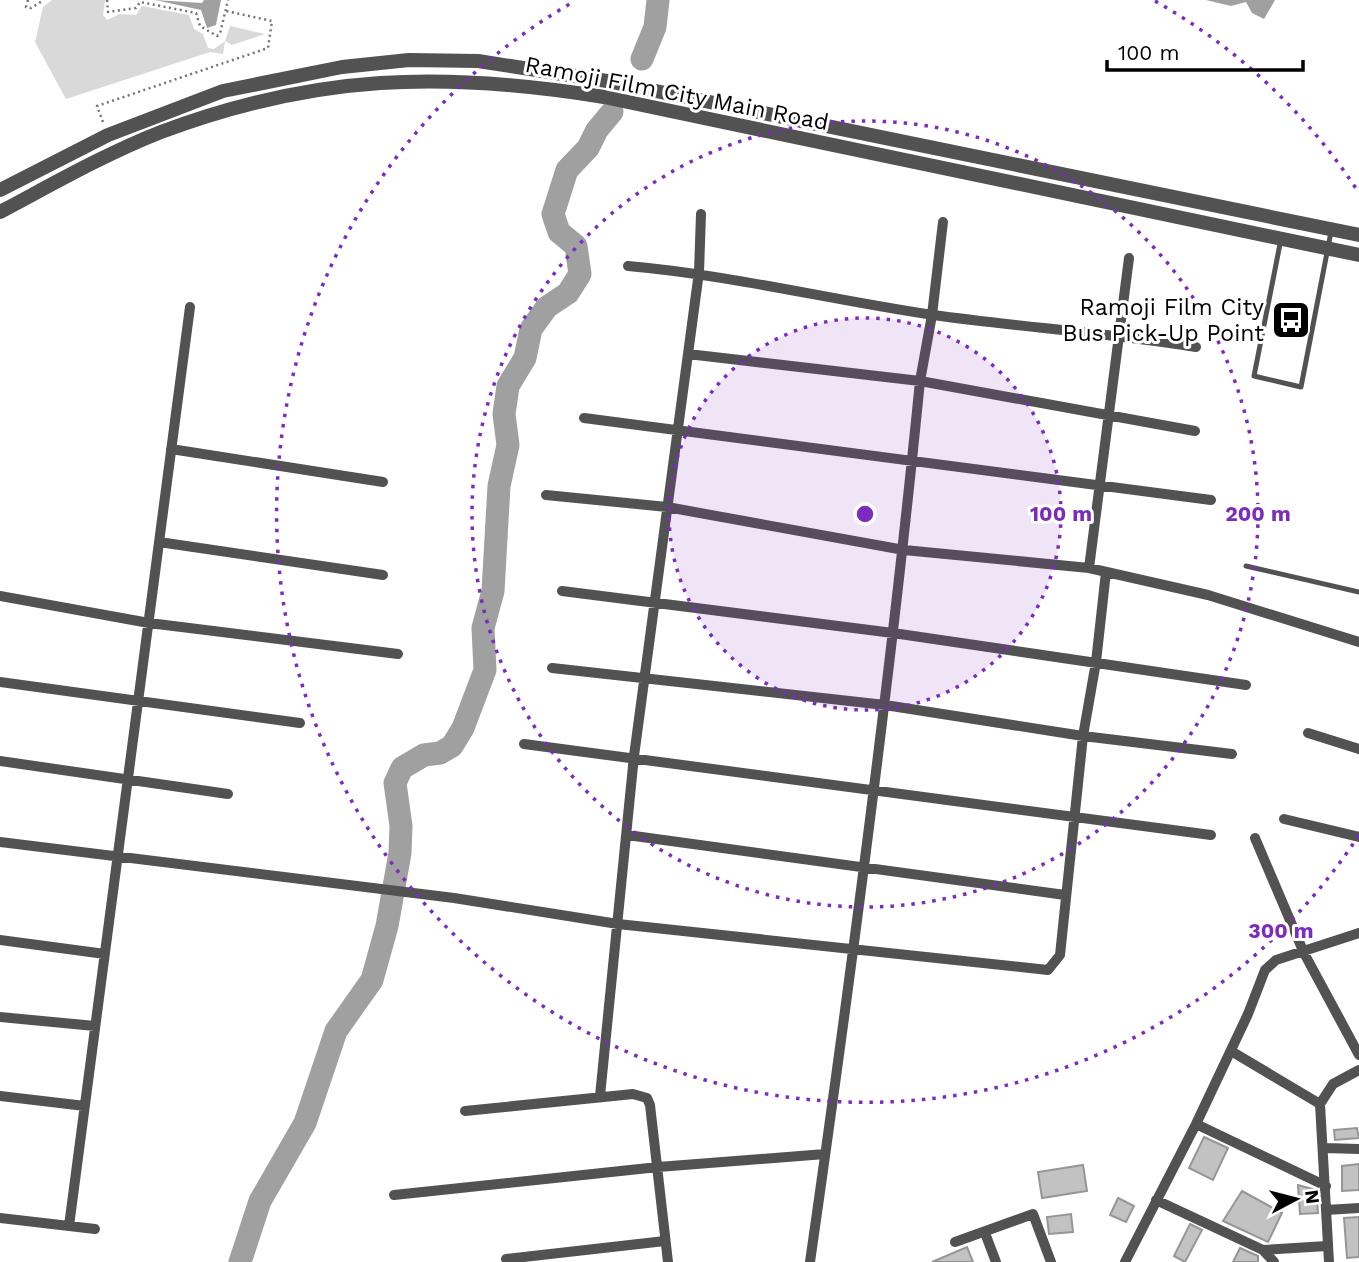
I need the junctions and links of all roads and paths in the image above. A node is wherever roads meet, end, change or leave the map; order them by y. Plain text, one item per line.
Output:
1 (28, 0) edge
2 (44, 0) edge
3 (107, 0) edge
4 (228, 0) edge
5 (226, 11) junction
6 (108, 135) junction
7 (0, 190) edge
8 (0, 212) edge
9 (701, 214) dead end
10 (943, 222) dead end
11 (1332, 229) junction
12 (1359, 235) edge
13 (1281, 239) junction
14 (1329, 249) junction
15 (1359, 255) edge
16 (1129, 258) dead end
17 (628, 266) dead end
18 (699, 272) junction
19 (190, 307) dead end
20 (932, 315) junction
21 (1118, 334) junction
22 (1196, 347) dead end
23 (688, 354) junction
24 (920, 380) junction
25 (1107, 415) junction
26 (584, 418) dead end
27 (678, 430) junction
28 (1195, 431) dead end
29 (172, 449) junction
30 (912, 462) junction
31 (383, 482) dead end
32 (1101, 485) junction
33 (546, 495) dead end
34 (1211, 500) dead end
35 (667, 507) junction
36 (159, 542) junction
37 (904, 550) junction
38 (1246, 566) dead end
39 (1089, 568) junction
40 (1106, 572) junction
41 (383, 575) dead end
42 (562, 591) dead end
43 (1359, 592) edge
44 (0, 596) edge
45 (654, 603) junction
46 (149, 623) junction
47 (893, 634) junction
48 (1359, 642) edge
49 (398, 654) dead end
50 (1096, 662) junction
51 (552, 668) dead end
52 (645, 680) junction
53 (0, 682) edge
54 (1246, 685) dead end
55 (138, 699) junction
56 (885, 705) junction
57 (300, 723) dead end
58 (1308, 733) dead end
59 (1083, 736) junction
60 (524, 744) dead end
61 (1359, 749) edge
62 (1232, 754) dead end
63 (634, 756) junction
64 (0, 761) edge
65 (128, 780) junction
66 (876, 788) junction
67 (228, 794) dead end
68 (1074, 819) junction
69 (1284, 819) dead end
70 (627, 835) junction
71 (1211, 835) dead end
72 (1359, 837) edge
73 (1255, 838) dead end
74 (0, 842) edge
75 (118, 857) junction
76 (862, 865) junction
77 (1065, 895) junction
78 (618, 924) junction
79 (1359, 933) edge
80 (0, 940) edge
81 (853, 947) junction
82 (1304, 953) junction
83 (105, 954) junction
84 (0, 1017) edge
85 (95, 1026) junction
86 (1231, 1051) junction
87 (1359, 1055) edge
88 (1359, 1070) edge
89 (0, 1096) edge
90 (600, 1096) junction
91 (1320, 1104) junction
92 (85, 1106) junction
93 (466, 1111) dead end
94 (1196, 1124) junction
95 (1324, 1148) junction
96 (1359, 1149) edge
97 (825, 1154) junction
98 (658, 1167) junction
99 (1326, 1186) junction
100 (394, 1195) dead end
101 (1156, 1200) junction
102 (1359, 1208) edge
103 (1326, 1210) junction
104 (0, 1218) edge
105 (69, 1226) junction
106 (95, 1229) dead end
107 (985, 1233) junction
108 (665, 1241) junction
109 (955, 1242) dead end
110 (1327, 1246) junction
111 (1263, 1250) junction
112 (506, 1259) dead end
113 (668, 1262) edge
114 (810, 1262) edge
115 (996, 1262) edge
116 (1051, 1262) edge
117 (1125, 1262) edge
118 (1274, 1262) edge
119 (1329, 1262) edge

1 - 2 path
3 - 5 path
4 - 5 path
5 - 6 path
6 - 7 street, Ramoji Film City Main Road
6 - 11 street, Ramoji Film City Main Road
8 - 13 street, Ramoji Film City Main Road
9 - 18 street
10 - 20 street
11 - 12 street, Ramoji Film City Main Road
11 - 14 lane
13 - 14 street, Ramoji Film City Main Road
13 - 14 lane
14 - 15 street, Ramoji Film City Main Road
16 - 21 street
17 - 18 street
18 - 20 street
18 - 23 street
19 - 29 street
20 - 21 street
20 - 24 street
21 - 22 street
21 - 25 street
23 - 24 street
23 - 27 street
24 - 25 street
24 - 30 street
25 - 28 street
25 - 32 street
26 - 27 street
27 - 30 street
27 - 35 street
29 - 31 street
29 - 36 street
30 - 32 street
30 - 37 street
32 - 34 street
32 - 39 street
33 - 35 street
35 - 37 street
35 - 45 street
36 - 41 street
36 - 46 street
37 - 39 street
37 - 47 street
38 - 43 lane
39 - 40 street
40 - 48 street
40 - 50 street
42 - 45 street
44 - 46 street
45 - 47 street
45 - 52 street
46 - 49 street
46 - 55 street
47 - 50 street
47 - 56 street
50 - 54 street
50 - 59 street
51 - 52 street
52 - 56 street
52 - 63 street
53 - 55 street
55 - 57 street
55 - 65 street
56 - 59 street
56 - 66 street
58 - 61 street
59 - 62 street
59 - 68 street
60 - 63 street
63 - 66 street
63 - 70 street
64 - 65 street
65 - 67 street
65 - 75 street
66 - 68 street
66 - 76 street
68 - 71 street
68 - 77 street
69 - 72 street
70 - 76 street
70 - 78 street
73 - 82 street
74 - 75 street
75 - 78 street
75 - 83 street
76 - 77 street
76 - 81 street
77 - 81 street
78 - 81 street
78 - 90 street
79 - 82 street
80 - 83 street
81 - 97 street
82 - 86 street
82 - 87 street
83 - 85 street
84 - 85 street
85 - 92 street
86 - 91 street
86 - 94 street
88 - 91 street
89 - 92 street
90 - 93 street
90 - 98 street
91 - 95 street
92 - 105 street
94 - 99 street
94 - 101 street
95 - 96 street
95 - 99 street
97 - 98 street
97 - 114 street
98 - 100 street
98 - 108 street
99 - 103 street
101 - 111 street
101 - 117 street
102 - 103 street
103 - 110 street
104 - 105 street
105 - 106 street
107 - 109 street
107 - 115 street
107 - 116 street
108 - 112 street
108 - 113 street
110 - 111 street
110 - 119 street
111 - 118 street

